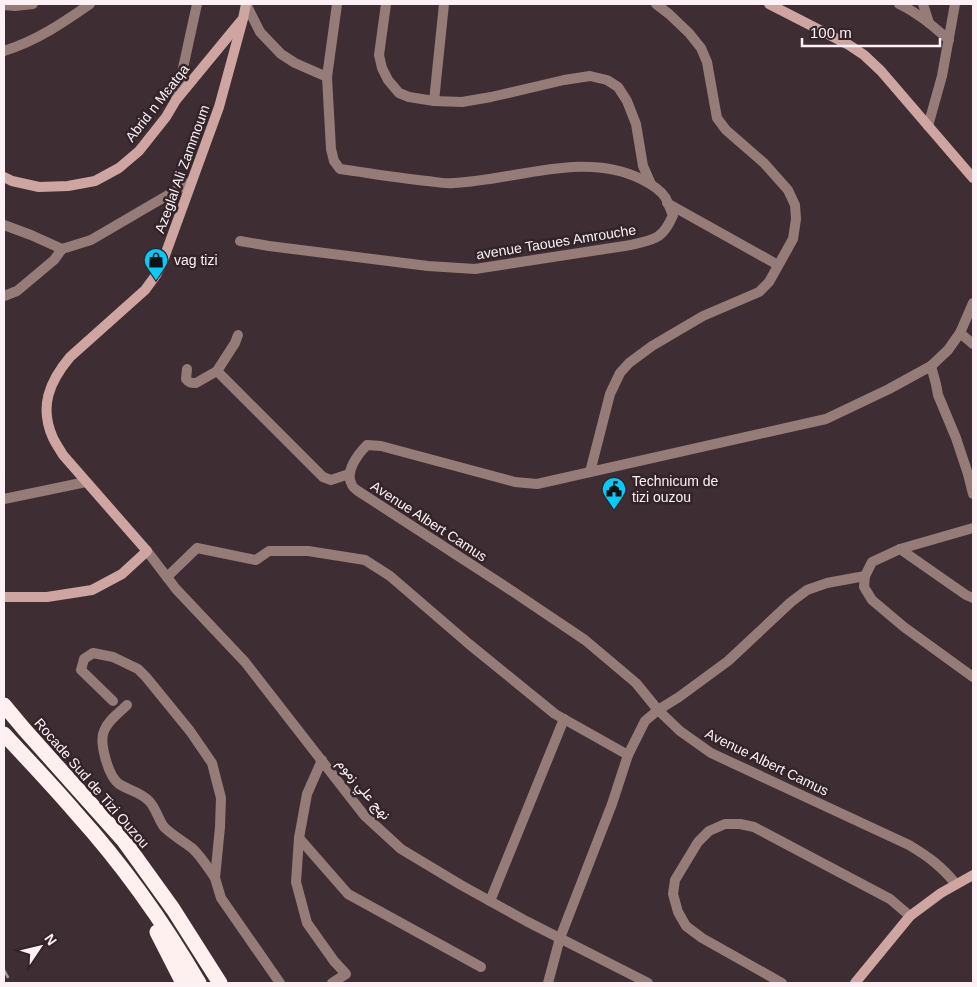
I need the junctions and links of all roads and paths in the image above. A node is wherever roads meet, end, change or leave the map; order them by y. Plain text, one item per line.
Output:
1 (4, 4) edge
2 (33, 4) edge
3 (90, 4) edge
4 (197, 4) edge
5 (246, 4) edge
6 (337, 4) edge
7 (386, 4) edge
8 (444, 4) edge
9 (656, 4) edge
10 (769, 4) edge
11 (899, 4) edge
12 (923, 4) edge
13 (955, 4) edge
14 (243, 19) junction
15 (929, 23) junction
16 (949, 40) junction
17 (4, 51) edge
18 (327, 76) junction
19 (176, 100) junction
20 (434, 101) junction
21 (928, 126) junction
22 (4, 177) edge
23 (973, 178) edge
24 (192, 182) junction
25 (651, 184) junction
26 (667, 203) junction
27 (4, 225) edge
28 (240, 240) dead end
29 (62, 250) junction
30 (778, 265) junction
31 (4, 296) edge
32 (973, 303) edge
33 (960, 333) junction
34 (238, 335) dead end
35 (973, 344) edge
36 (930, 366) junction
37 (187, 369) dead end
38 (217, 371) junction
39 (590, 472) junction
40 (349, 474) junction
41 (86, 482) junction
42 (973, 494) edge
43 (4, 499) edge
44 (973, 528) edge
45 (900, 549) junction
46 (147, 551) junction
47 (865, 576) junction
48 (167, 577) junction
49 (4, 597) edge
50 (973, 598) edge
51 (973, 677) edge
52 (113, 701) dead end
53 (4, 705) edge
54 (126, 705) dead end
55 (658, 710) junction
56 (564, 719) junction
57 (4, 734) edge
58 (628, 755) junction
59 (322, 760) junction
60 (300, 838) junction
61 (973, 875) edge
62 (215, 878) junction
63 (130, 880) junction
64 (956, 884) junction
65 (490, 901) junction
66 (910, 916) junction
67 (560, 938) junction
68 (481, 967) dead end
69 (346, 974) junction
70 (183, 983) edge
71 (199, 983) edge
72 (220, 983) edge
73 (280, 983) edge
74 (332, 983) edge
75 (353, 983) edge
76 (548, 983) edge
77 (648, 983) edge
78 (782, 983) edge
79 (855, 983) edge

1 - 2 street
3 - 17 street
4 - 19 street
5 - 14 main road, Abrid n Mɛatqa
5 - 18 street
6 - 18 street
7 - 20 street
8 - 20 street
9 - 30 street
10 - 21 main road
11 - 15 street
12 - 15 street
13 - 16 street
14 - 19 main road, Abrid n Mɛatqa
14 - 24 main road, Azeglal Ali Zammoum
15 - 16 street
16 - 21 street
18 - 25 street
19 - 22 main road, Abrid n Mɛatqa
20 - 25 street
21 - 23 main road
24 - 29 street
24 - 41 main road, Azeglal Ali Zammoum
25 - 26 street
26 - 28 street, avenue Taoues Amrouche
26 - 30 street
27 - 29 street
29 - 31 street
30 - 39 street
32 - 33 street
33 - 35 street
33 - 36 street
34 - 38 street
36 - 39 street
36 - 42 street
37 - 38 street
38 - 40 street
39 - 40 street
40 - 55 street, Avenue Albert Camus
41 - 43 street
41 - 46 main road, Azeglal Ali Zammoum
44 - 45 street
45 - 47 street
45 - 50 street
46 - 48 street, نهج علي زموم
46 - 49 main road
47 - 51 street
47 - 55 street
48 - 56 street
48 - 59 street, نهج علي زموم
52 - 62 street
53 - 72 highway, Rocade Sud de Tizi Ouzou
54 - 62 street
55 - 58 street
55 - 64 street, Avenue Albert Camus
56 - 58 street
56 - 65 street
57 - 63 highway
58 - 67 street
59 - 60 street
59 - 65 street, نهج علي زموم
60 - 68 street
60 - 69 street
61 - 64 main road
62 - 73 street
63 - 70 highway
63 - 71 highway
64 - 66 main road
65 - 67 street, نهج علي زموم
66 - 78 street
66 - 79 main road
67 - 76 street
67 - 77 street, نهج علي زموم
69 - 74 street
69 - 75 street

